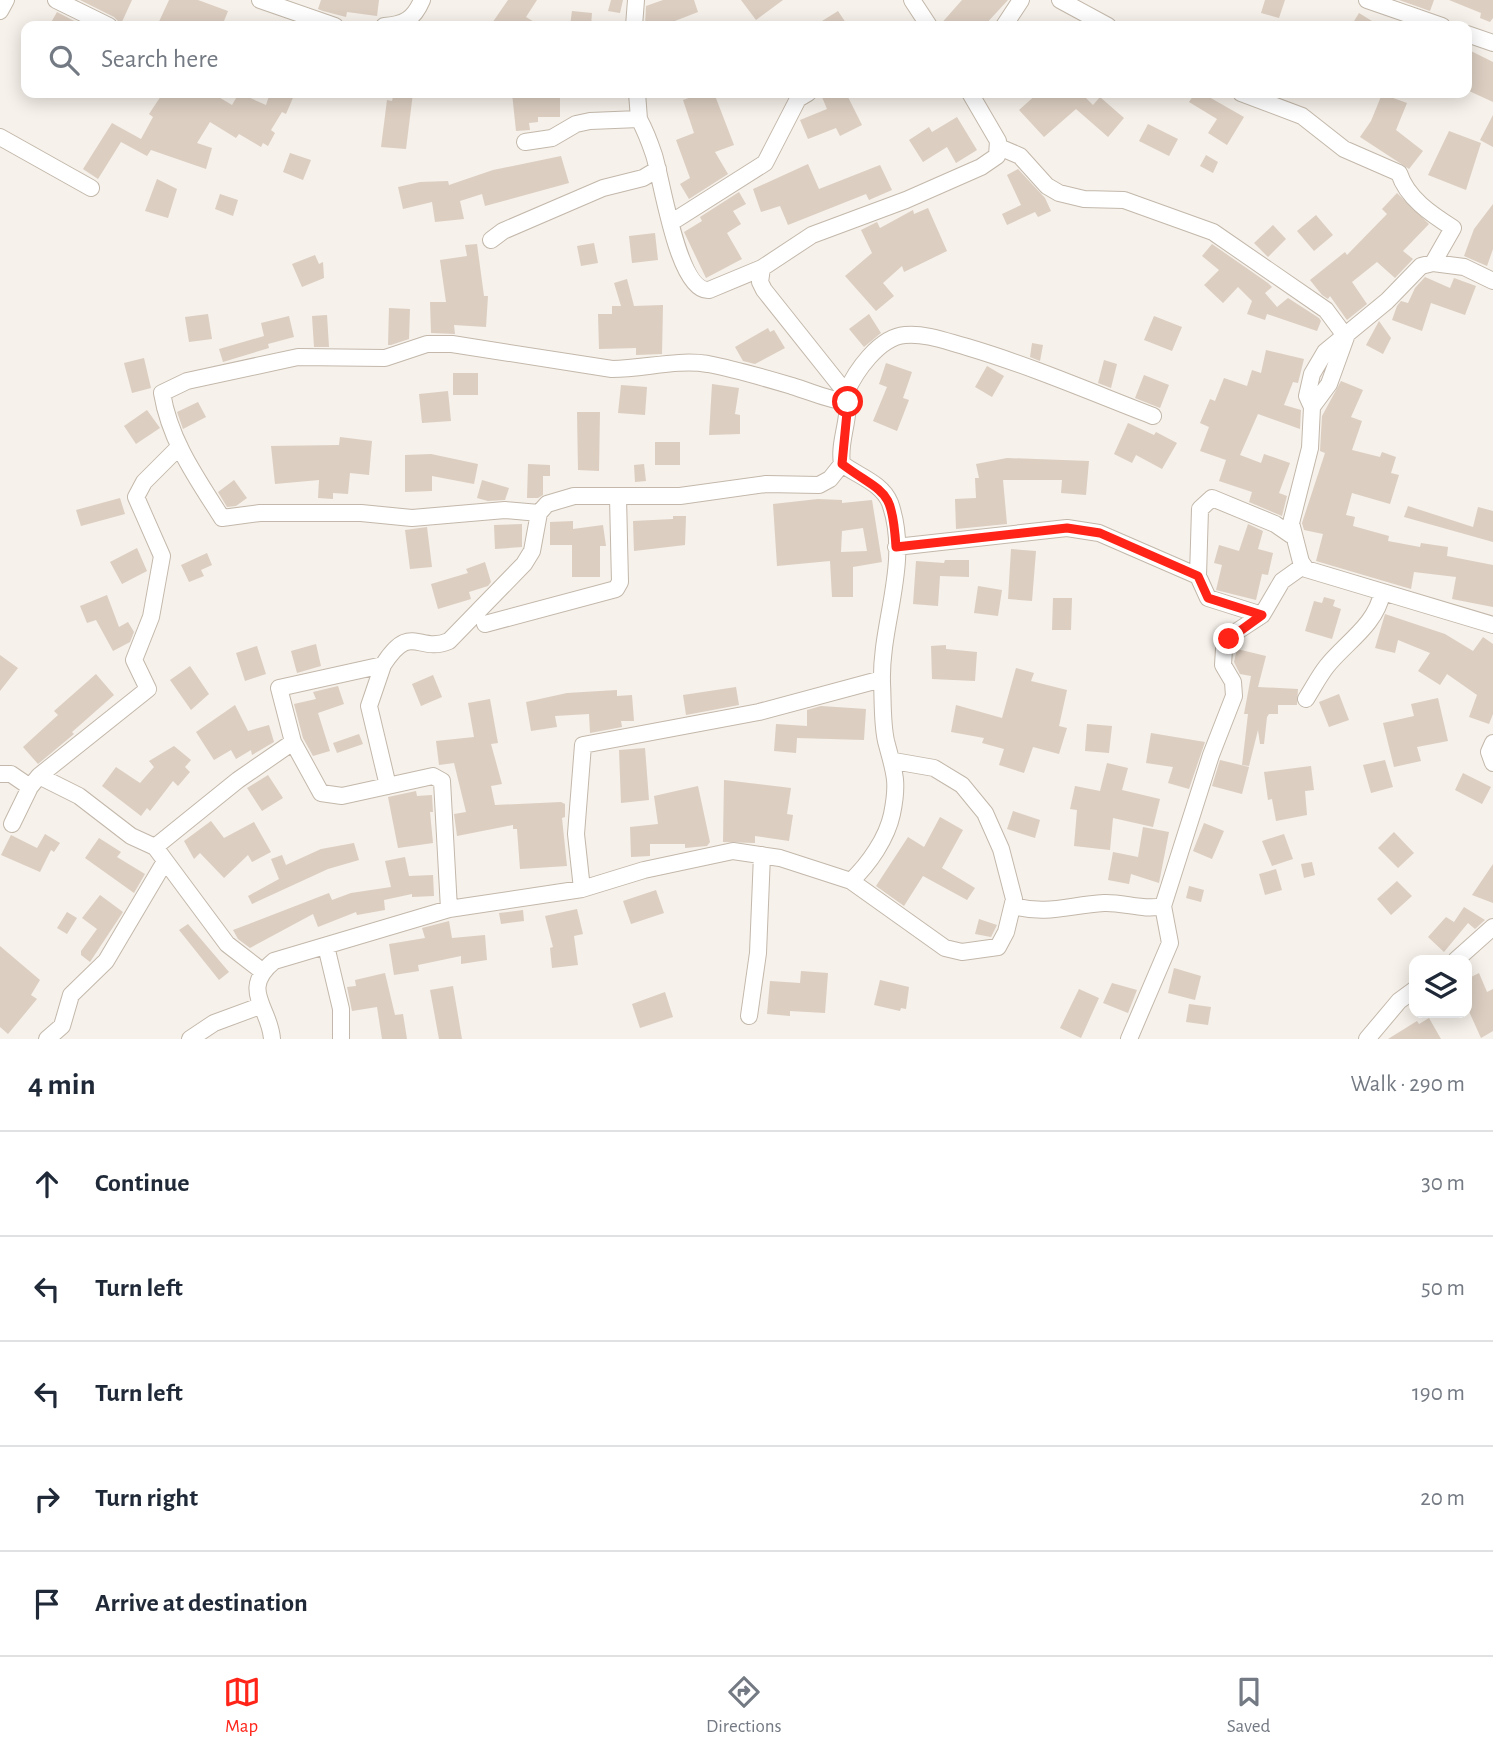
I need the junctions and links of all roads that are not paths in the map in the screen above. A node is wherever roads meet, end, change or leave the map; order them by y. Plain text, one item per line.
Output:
1 (6, 0) edge
2 (56, 0) edge
3 (260, 0) edge
4 (422, 0) edge
5 (636, 0) edge
6 (912, 0) edge
7 (1021, 0) edge
8 (1060, 0) edge
9 (1367, 0) edge
10 (0, 11) edge
11 (99, 21) edge
12 (320, 21) edge
13 (407, 21) edge
14 (634, 21) edge
15 (926, 21) edge
16 (1007, 21) edge
17 (1099, 21) edge
18 (1428, 21) edge
19 (1472, 36) edge
20 (1493, 43) edge
21 (637, 98) edge
22 (800, 98) edge
23 (973, 98) edge
24 (1254, 98) edge
25 (639, 119) junction
26 (0, 137) edge
27 (525, 142) dead end
28 (999, 147) junction
29 (658, 169) junction
30 (91, 188) dead end
31 (672, 222) junction
32 (491, 240) dead end
33 (1433, 263) junction
34 (762, 268) junction
35 (1493, 281) edge
36 (1346, 337) junction
37 (847, 398) junction
38 (1153, 416) dead end
39 (178, 448) junction
40 (842, 464) junction
41 (618, 497) junction
42 (539, 513) junction
43 (1291, 535) junction
44 (896, 547) junction
45 (1303, 566) junction
46 (1198, 576) junction
47 (1382, 593) junction
48 (1262, 615) junction
49 (485, 624) dead end
50 (1493, 625) edge
51 (383, 665) junction
52 (882, 678) junction
53 (1306, 699) dead end
54 (293, 742) junction
55 (1493, 743) edge
56 (894, 761) junction
57 (1493, 763) edge
58 (0, 774) edge
59 (34, 782) junction
60 (388, 786) junction
61 (12, 824) dead end
62 (155, 847) junction
63 (762, 855) junction
64 (164, 863) junction
65 (851, 881) junction
66 (582, 889) junction
67 (1013, 906) junction
68 (1163, 906) junction
69 (449, 909) junction
70 (1493, 927) edge
71 (327, 946) junction
72 (1462, 955) edge
73 (262, 971) junction
74 (1409, 994) edge
75 (260, 1006) junction
76 (749, 1016) dead end
77 (62, 1026) junction
78 (47, 1039) edge
79 (74, 1039) edge
80 (190, 1039) edge
81 (272, 1039) edge
82 (341, 1039) edge
83 (1129, 1039) edge
84 (1367, 1039) edge

1 - 10 street
2 - 11 street
3 - 12 street
4 - 13 street
5 - 14 street
6 - 15 street
7 - 16 street
8 - 17 street
9 - 18 street
19 - 20 street
21 - 25 street
22 - 31 street
23 - 28 street
24 - 33 street
25 - 27 street
25 - 29 street
26 - 30 street
28 - 34 street
28 - 36 street
29 - 31 street
29 - 32 street
31 - 34 street
33 - 35 street
33 - 36 street
34 - 37 street
36 - 43 street
37 - 38 street
37 - 39 street
37 - 40 street
39 - 42 street
39 - 59 street
40 - 41 street
40 - 44 street
41 - 42 street
41 - 49 street
42 - 51 street
43 - 45 street
43 - 46 street
44 - 46 street
44 - 52 street
45 - 47 street
45 - 48 street
46 - 48 street
47 - 50 street
47 - 53 street
48 - 68 street
51 - 54 street
51 - 60 street
52 - 56 street
52 - 66 street
54 - 60 street
54 - 62 street
55 - 57 street
56 - 65 street
56 - 67 street
58 - 59 street
59 - 61 street
59 - 62 street
60 - 69 street
62 - 64 street
63 - 65 street
63 - 66 street
63 - 76 street
64 - 73 street
64 - 77 street
65 - 67 street
66 - 69 street
67 - 68 street
68 - 83 street
69 - 71 street
70 - 72 street
71 - 73 street
71 - 82 street
73 - 75 street
74 - 84 street
75 - 80 street
75 - 81 street
77 - 78 street
77 - 79 street

